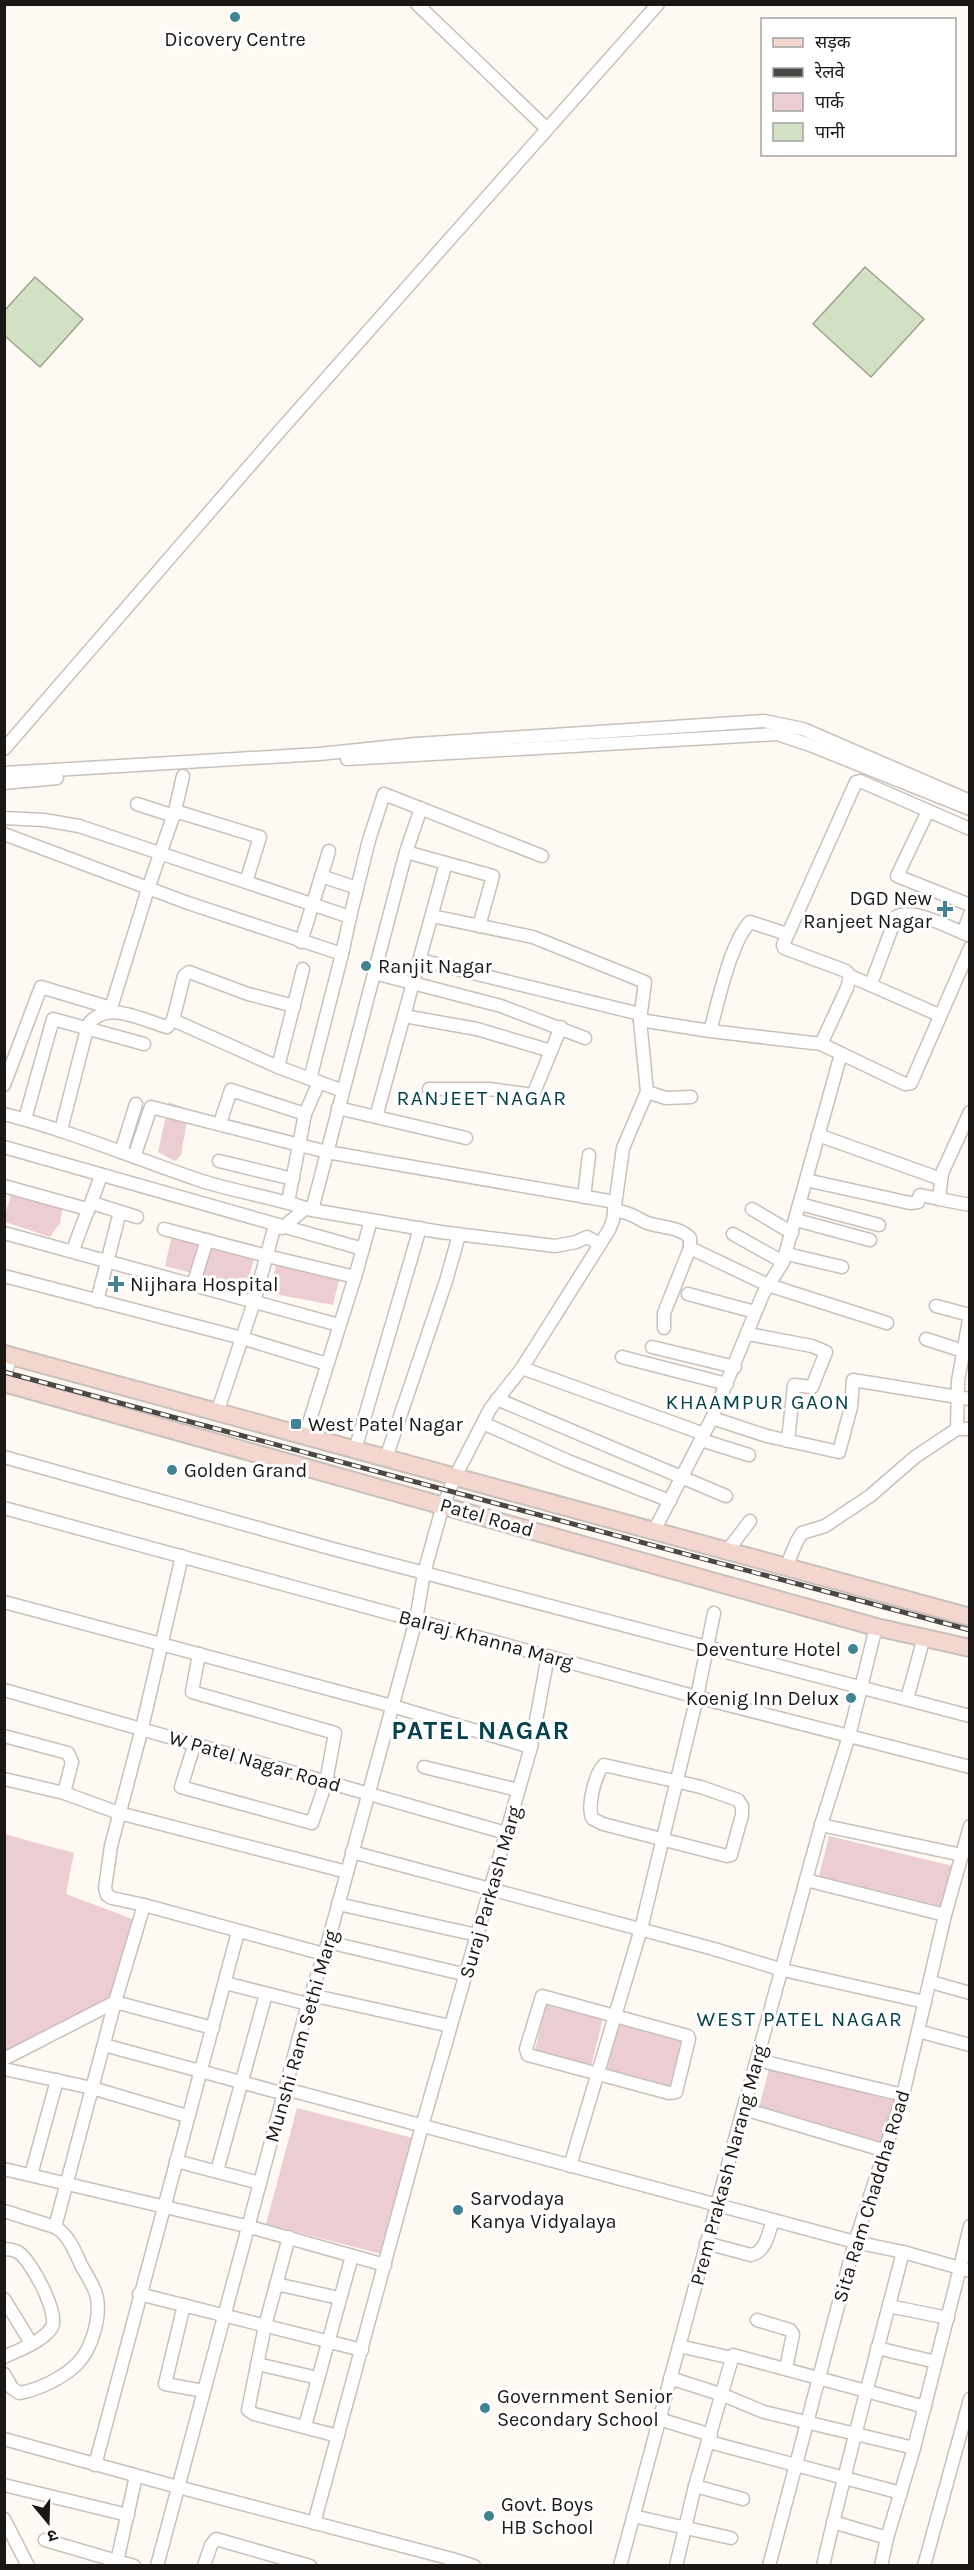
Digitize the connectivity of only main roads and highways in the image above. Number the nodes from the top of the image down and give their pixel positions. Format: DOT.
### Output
graph roads {
  1 [pos="8,1355"];
  2 [pos="4,1383"];
  3 [pos="969,1617"];
  4 [pos="969,1648"];
  1 -- 3 [label="main road, Patel Road"];
  2 -- 4 [label="main road, Patel Road"];
}
